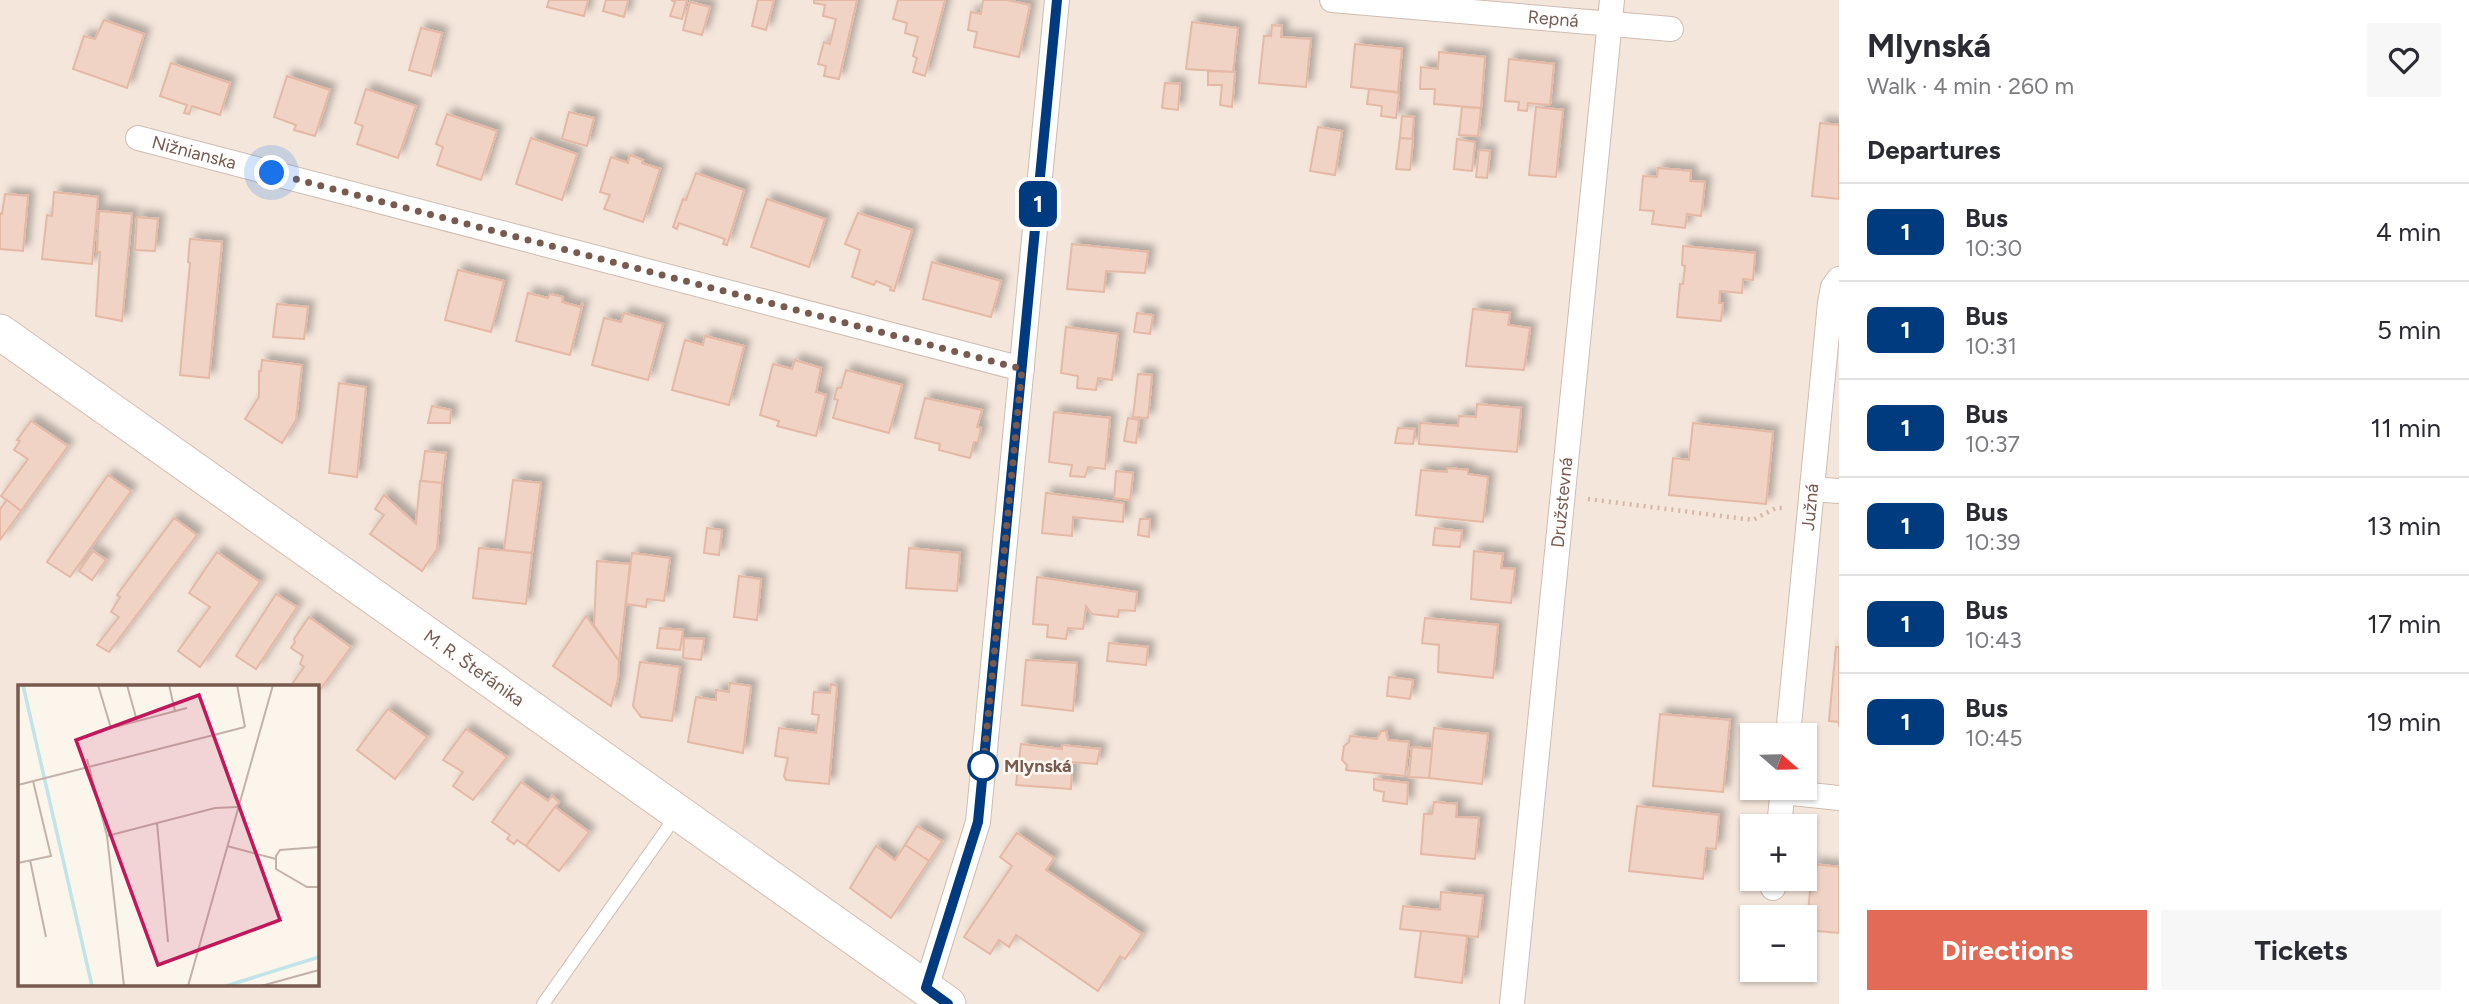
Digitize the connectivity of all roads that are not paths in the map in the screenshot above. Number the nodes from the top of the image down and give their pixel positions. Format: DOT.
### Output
graph roads {
  1 [pos="1057,0"];
  2 [pos="1332,0"];
  3 [pos="1612,0"];
  4 [pos="1609,25"];
  5 [pos="1671,30"];
  6 [pos="138,138"];
  7 [pos="1839,279"];
  8 [pos="0,332"];
  9 [pos="1022,369"];
  10 [pos="1839,491"];
  11 [pos="1811,499"];
  12 [pos="1789,723"];
  13 [pos="1817,795"];
  14 [pos="1839,798"];
  15 [pos="678,813"];
  16 [pos="937,996"];
  17 [pos="542,1004"];
  18 [pos="1512,1004"];
  1 -- 9 [label="street"];
  2 -- 4 [label="street, Repná"];
  3 -- 4 [label="street, Družstevná"];
  4 -- 5 [label="street, Repná"];
  4 -- 18 [label="street, Družstevná"];
  6 -- 9 [label="street, Nižnianska"];
  7 -- 11 [label="street, Južná"];
  8 -- 15 [label="street, M. R. Štefánika"];
  9 -- 16 [label="street"];
  10 -- 11 [label="street"];
  11 -- 12 [label="street, Južná"];
  13 -- 14 [label="street"];
  15 -- 16 [label="street, M. R. Štefánika"];
  15 -- 17 [label="lane"];
}
